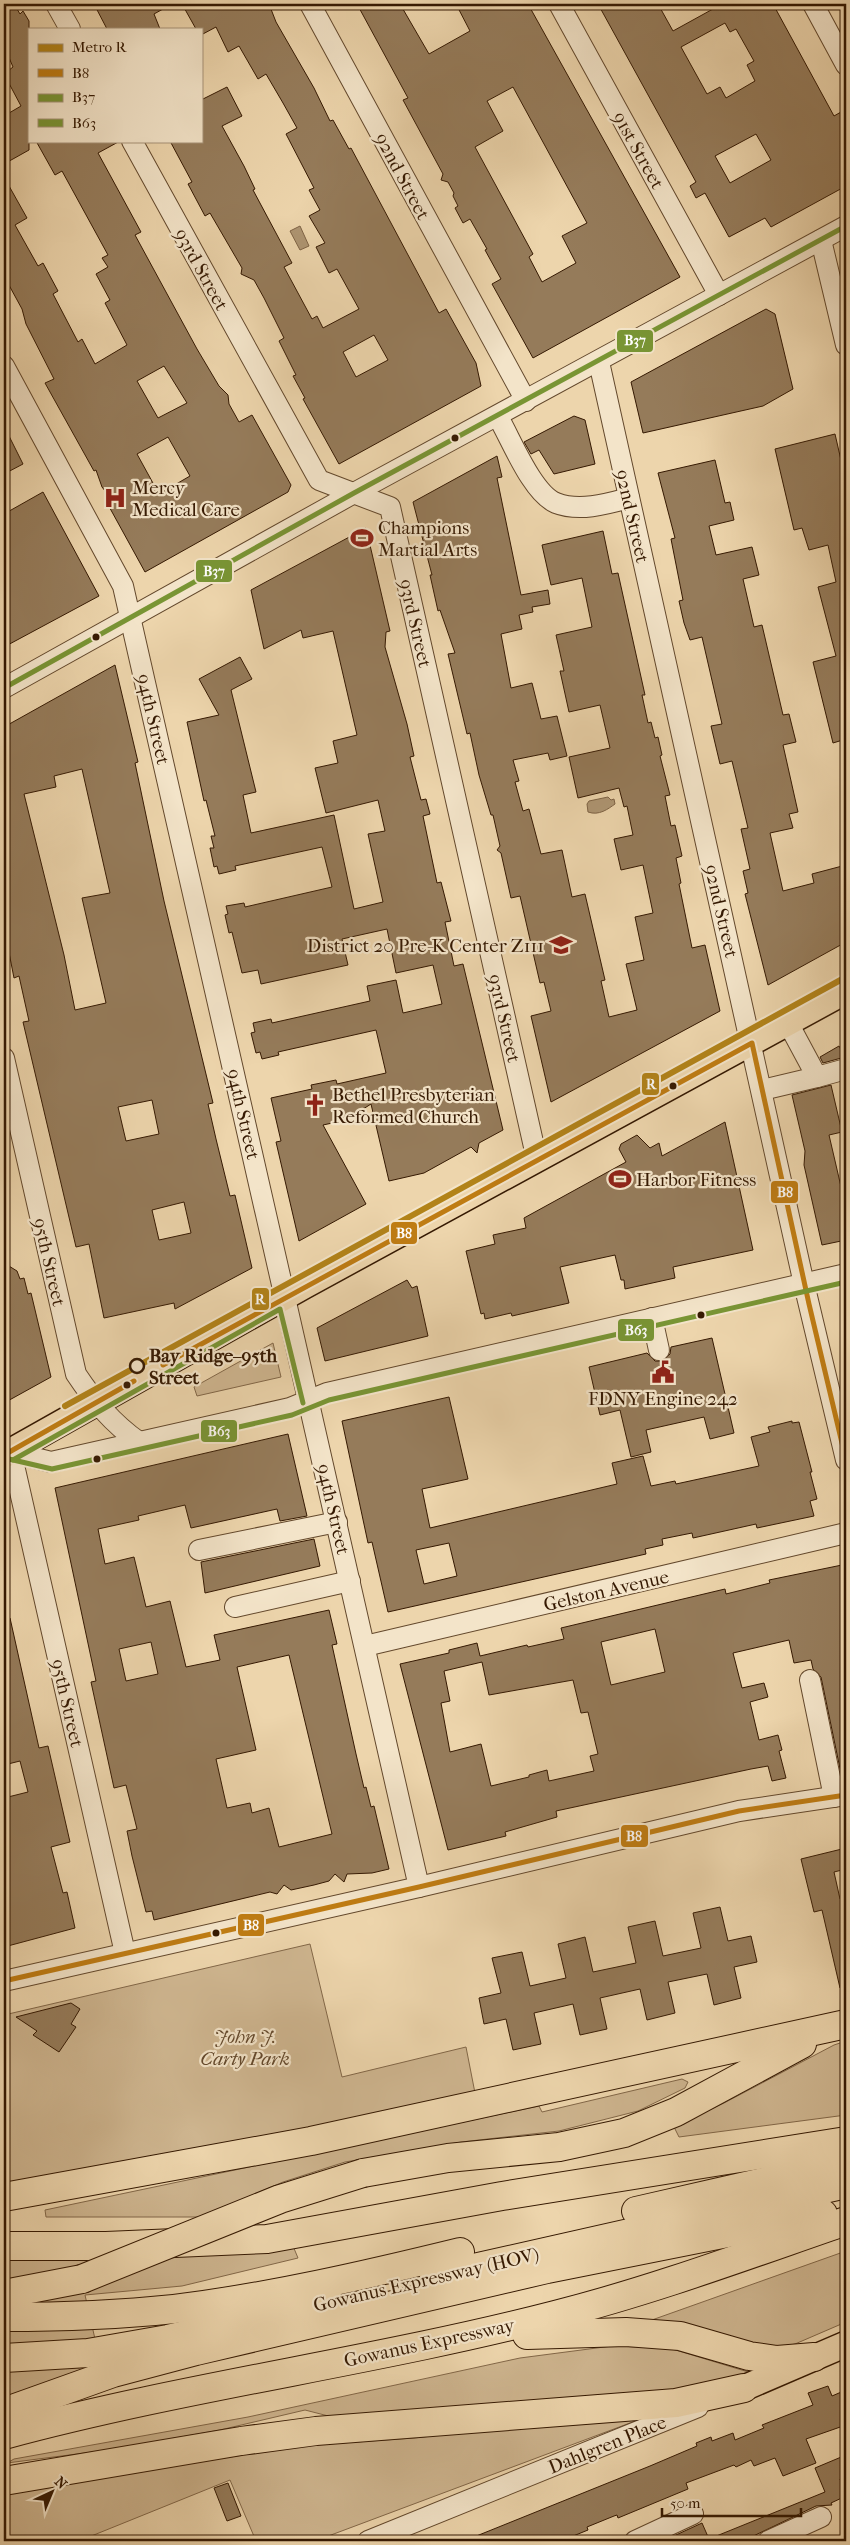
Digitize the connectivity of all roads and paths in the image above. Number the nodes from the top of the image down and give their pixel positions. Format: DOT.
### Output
graph roads {
  1 [pos="56,4"];
  2 [pos="310,4"];
  3 [pos="559,4"];
  4 [pos="813,4"];
  5 [pos="69,28"];
  6 [pos="846,65"];
  7 [pos="133,142"];
  8 [pos="846,226"];
  9 [pos="821,240"];
  10 [pos="719,296"];
  11 [pos="846,345"];
  12 [pos="599,362"];
  13 [pos="4,366"];
  14 [pos="526,402"];
  15 [pos="498,416"];
  16 [pos="354,493"];
  17 [pos="630,498"];
  18 [pos="131,617"];
  19 [pos="4,688"];
  20 [pos="846,991"];
  21 [pos="788,1023"];
  22 [pos="752,1043"];
  23 [pos="4,1058"];
  24 [pos="846,1069"];
  25 [pos="817,1077"];
  26 [pos="762,1090"];
  27 [pos="536,1160"];
  28 [pos="846,1274"];
  29 [pos="804,1284"];
  30 [pos="285,1298"];
  31 [pos="652,1318"];
  32 [pos="659,1350"];
  33 [pos="310,1400"];
  34 [pos="95,1403"];
  35 [pos="139,1442"];
  36 [pos="7,1454"];
  37 [pos="846,1460"];
  38 [pos="337,1522"];
  39 [pos="846,1533"];
  40 [pos="199,1550"];
  41 [pos="350,1581"];
  42 [pos="235,1607"];
  43 [pos="365,1646"];
  44 [pos="810,1680"];
  45 [pos="840,1796"];
  46 [pos="419,1887"];
  47 [pos="125,1953"];
  48 [pos="4,1981"];
  49 [pos="841,2026"];
  50 [pos="846,2141"];
  51 [pos="846,2163"];
  52 [pos="846,2184"];
  53 [pos="4,2197"];
  54 [pos="846,2209"];
  55 [pos="846,2221"];
  56 [pos="4,2246"];
  57 [pos="4,2294"];
  58 [pos="4,2317"];
  59 [pos="426,2344"];
  60 [pos="846,2344"];
  61 [pos="814,2357"];
  62 [pos="4,2358"];
  63 [pos="744,2388"];
  64 [pos="4,2412"];
  65 [pos="4,2435"];
  66 [pos="4,2481"];
  67 [pos="693,2514"];
  68 [pos="821,2517"];
  69 [pos="368,2541"];
  70 [pos="635,2541"];
  71 [pos="768,2541"];
  1 -- 5 [label="street"];
  2 -- 14 [label="street, 92nd Street"];
  3 -- 10 [label="street, 91st Street"];
  4 -- 6 [label="street"];
  7 -- 16 [label="street, 93rd Street"];
  8 -- 9 [label="street"];
  9 -- 10 [label="street"];
  9 -- 11 [label="street"];
  10 -- 12 [label="street"];
  12 -- 14 [label="street"];
  12 -- 17 [label="street, 92nd Street"];
  13 -- 18 [label="street, 94th Street"];
  14 -- 15 [label="street"];
  15 -- 16 [label="street"];
  15 -- 17 [label="street"];
  16 -- 18 [label="street"];
  16 -- 27 [label="street, 93rd Street"];
  17 -- 22 [label="street, 92nd Street"];
  18 -- 19 [label="street"];
  18 -- 30 [label="street, 94th Street"];
  20 -- 21 [label="main road"];
  21 -- 22 [label="main road"];
  21 -- 25 [label="street"];
  22 -- 26 [label="street, 92nd Street"];
  22 -- 27 [label="main road"];
  23 -- 34 [label="street, 95th Street"];
  24 -- 25 [label="street"];
  25 -- 26 [label="street"];
  26 -- 29 [label="street, 92nd Street"];
  27 -- 30 [label="main road"];
  28 -- 29 [label="street"];
  29 -- 31 [label="street"];
  29 -- 37 [label="street, 92nd Street"];
  30 -- 33 [label="street, 94th Street"];
  30 -- 34 [label="main road"];
  31 -- 32 [label="street"];
  31 -- 33 [label="street"];
  33 -- 35 [label="street"];
  33 -- 38 [label="street, 94th Street"];
  34 -- 35 [label="street, 95th Street"];
  34 -- 36 [label="main road"];
  35 -- 36 [label="street"];
  36 -- 47 [label="street, 95th Street"];
  38 -- 40 [label="street"];
  38 -- 41 [label="street, 94th Street"];
  39 -- 43 [label="street, Gelston Avenue"];
  41 -- 42 [label="street"];
  41 -- 43 [label="street, 94th Street"];
  43 -- 46 [label="street, 94th Street"];
  44 -- 45 [label="street"];
  45 -- 46 [label="street"];
  46 -- 47 [label="street"];
  47 -- 48 [label="street"];
  49 -- 53 [label="highway"];
  49 -- 57 [label="highway, bridge"];
  50 -- 56 [label="highway"];
  51 -- 58 [label="highway"];
  52 -- 62 [label="highway, Gowanus Expressway (HOV)"];
  54 -- 64 [label="highway"];
  55 -- 59 [label="highway, Gowanus Expressway"];
  59 -- 61 [label="highway"];
  59 -- 65 [label="highway, Gowanus Expressway"];
  60 -- 61 [label="main road, Dahlgren Place"];
  61 -- 63 [label="main road, Dahlgren Place"];
  63 -- 66 [label="highway"];
  63 -- 69 [label="street, Dahlgren Place"];
  67 -- 70 [label="street"];
  68 -- 71 [label="street"];
}
